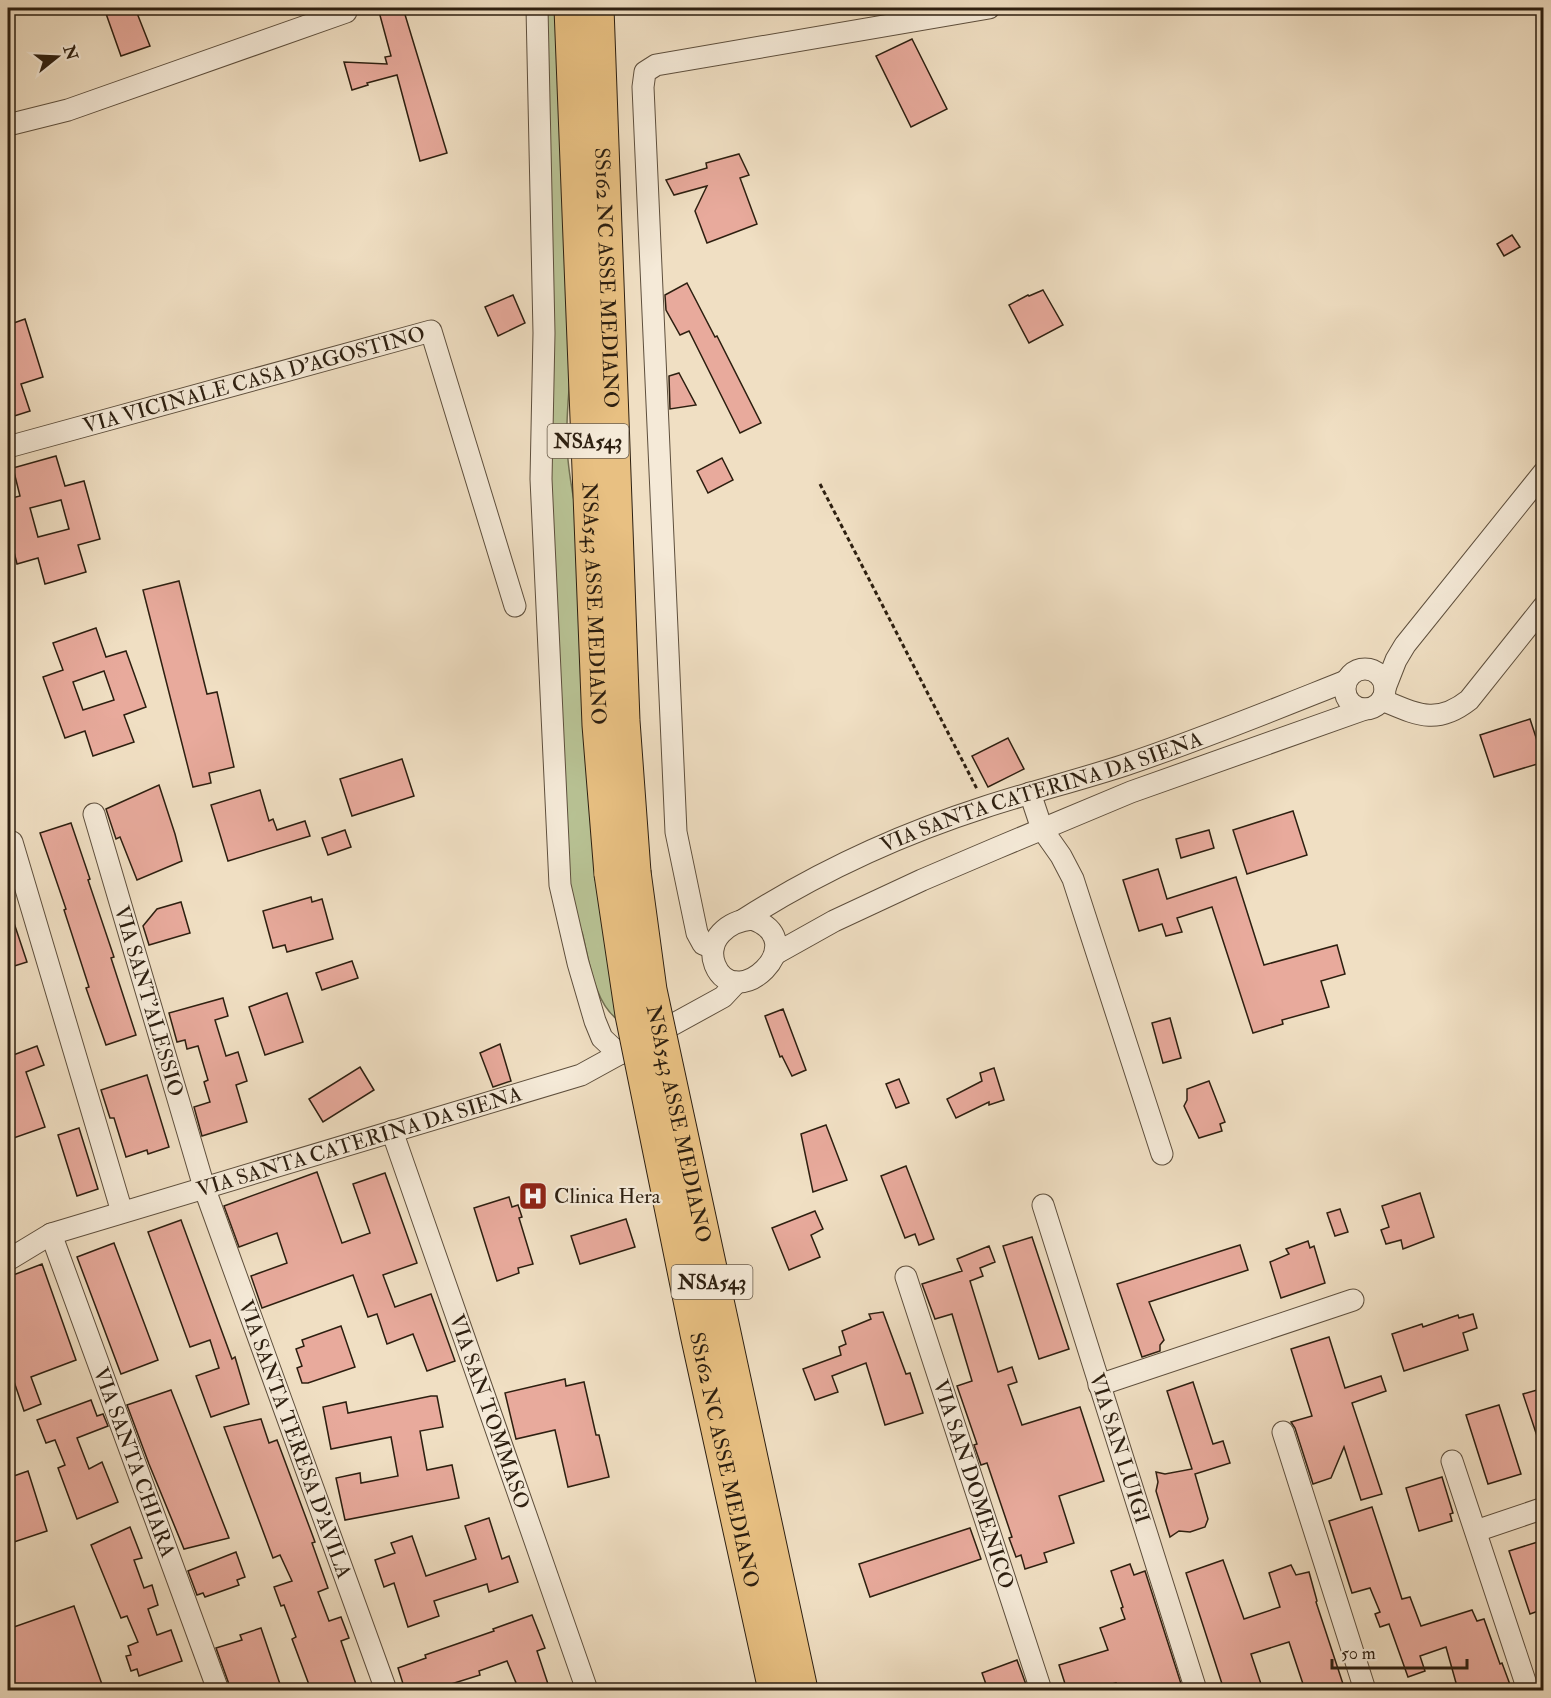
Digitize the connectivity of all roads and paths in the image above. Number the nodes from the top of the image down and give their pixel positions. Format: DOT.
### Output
graph roads {
  1 [pos="537,8"];
  2 [pos="571,8"];
  3 [pos="597,8"];
  4 [pos="989,8"];
  5 [pos="346,12"];
  6 [pos="8,125"];
  7 [pos="8,447"];
  8 [pos="1544,472"];
  9 [pos="820,484"];
  10 [pos="515,606"];
  11 [pos="1544,606"];
  12 [pos="1405,645"];
  13 [pos="1368,669"];
  14 [pos="1346,681"];
  15 [pos="1378,699"];
  16 [pos="1273,709"];
  17 [pos="1285,738"];
  18 [pos="1030,793"];
  19 [pos="986,806"];
  20 [pos="94,814"];
  21 [pos="1042,829"];
  22 [pos="12,842"];
  23 [pos="623,873"];
  24 [pos="743,920"];
  25 [pos="713,948"];
  26 [pos="775,954"];
  27 [pos="717,971"];
  28 [pos="737,982"];
  29 [pos="704,1007"];
  30 [pos="620,1054"];
  31 [pos="392,1131"];
  32 [pos="1162,1154"];
  33 [pos="204,1187"];
  34 [pos="1043,1205"];
  35 [pos="122,1212"];
  36 [pos="51,1234"];
  37 [pos="8,1260"];
  38 [pos="906,1277"];
  39 [pos="1353,1300"];
  40 [pos="1099,1385"];
  41 [pos="1283,1431"];
  42 [pos="1452,1461"];
  43 [pos="1544,1508"];
  44 [pos="1476,1531"];
  45 [pos="218,1690"];
  46 [pos="386,1690"];
  47 [pos="587,1690"];
  48 [pos="775,1690"];
  49 [pos="801,1690"];
  50 [pos="1041,1690"];
  51 [pos="1196,1690"];
  52 [pos="1365,1690"];
  53 [pos="1528,1690"];
  1 -- 30 [label="street"];
  2 -- 23 [label="highway, NSA543 ASSE MEDIANO / NSA543"];
  3 -- 23 [label="highway, SS162 NC ASSE MEDIANO"];
  4 -- 25 [label="street"];
  5 -- 6 [label="street"];
  7 -- 10 [label="street, VIA VICINALE CASA D'AGOSTINO"];
  8 -- 12 [label="street"];
  9 -- 19 [label="path"];
  11 -- 15 [label="street"];
  12 -- 13 [label="street"];
  12 -- 15 [label="street"];
  13 -- 14 [label="street"];
  13 -- 15 [label="street"];
  14 -- 15 [label="street"];
  14 -- 16 [label="street, VIA SANTA CATERINA DA SIENA"];
  15 -- 17 [label="street, VIA SANTA CATERINA DA SIENA"];
  16 -- 17 [label="street"];
  16 -- 18 [label="street, VIA SANTA CATERINA DA SIENA"];
  17 -- 21 [label="street, VIA SANTA CATERINA DA SIENA"];
  18 -- 19 [label="street, VIA SANTA CATERINA DA SIENA"];
  18 -- 21 [label="street"];
  19 -- 24 [label="street, VIA SANTA CATERINA DA SIENA"];
  20 -- 33 [label="street, VIA SANT'ALESSIO"];
  21 -- 26 [label="street, VIA SANTA CATERINA DA SIENA"];
  21 -- 32 [label="street"];
  22 -- 35 [label="street"];
  23 -- 48 [label="highway, SS162 NC ASSE MEDIANO, bridge"];
  23 -- 49 [label="highway, NSA543 ASSE MEDIANO / NSA543, bridge"];
  24 -- 25 [label="street"];
  24 -- 26 [label="street"];
  25 -- 27 [label="street"];
  26 -- 28 [label="street"];
  27 -- 28 [label="street"];
  27 -- 29 [label="street"];
  28 -- 29 [label="street, VIA SANTA CATERINA DA SIENA"];
  29 -- 30 [label="street, VIA SANTA CATERINA DA SIENA"];
  30 -- 31 [label="street, VIA SANTA CATERINA DA SIENA"];
  31 -- 33 [label="street, VIA SANTA CATERINA DA SIENA"];
  31 -- 47 [label="street, VIA SAN TOMMASO"];
  33 -- 35 [label="street, VIA SANTA CATERINA DA SIENA"];
  33 -- 46 [label="street, VIA SANTA TERESA D'AVILA"];
  34 -- 40 [label="street, VIA SAN LUIGI"];
  35 -- 36 [label="street, VIA SANTA CATERINA DA SIENA"];
  36 -- 37 [label="street, VIA SANTA CATERINA DA SIENA"];
  36 -- 45 [label="street, VIA SANTA CHIARA"];
  38 -- 50 [label="street, VIA SAN DOMENICO"];
  39 -- 40 [label="street"];
  40 -- 51 [label="street, VIA SAN LUIGI"];
  41 -- 52 [label="street"];
  42 -- 44 [label="street"];
  43 -- 44 [label="street"];
  44 -- 53 [label="street"];
}
